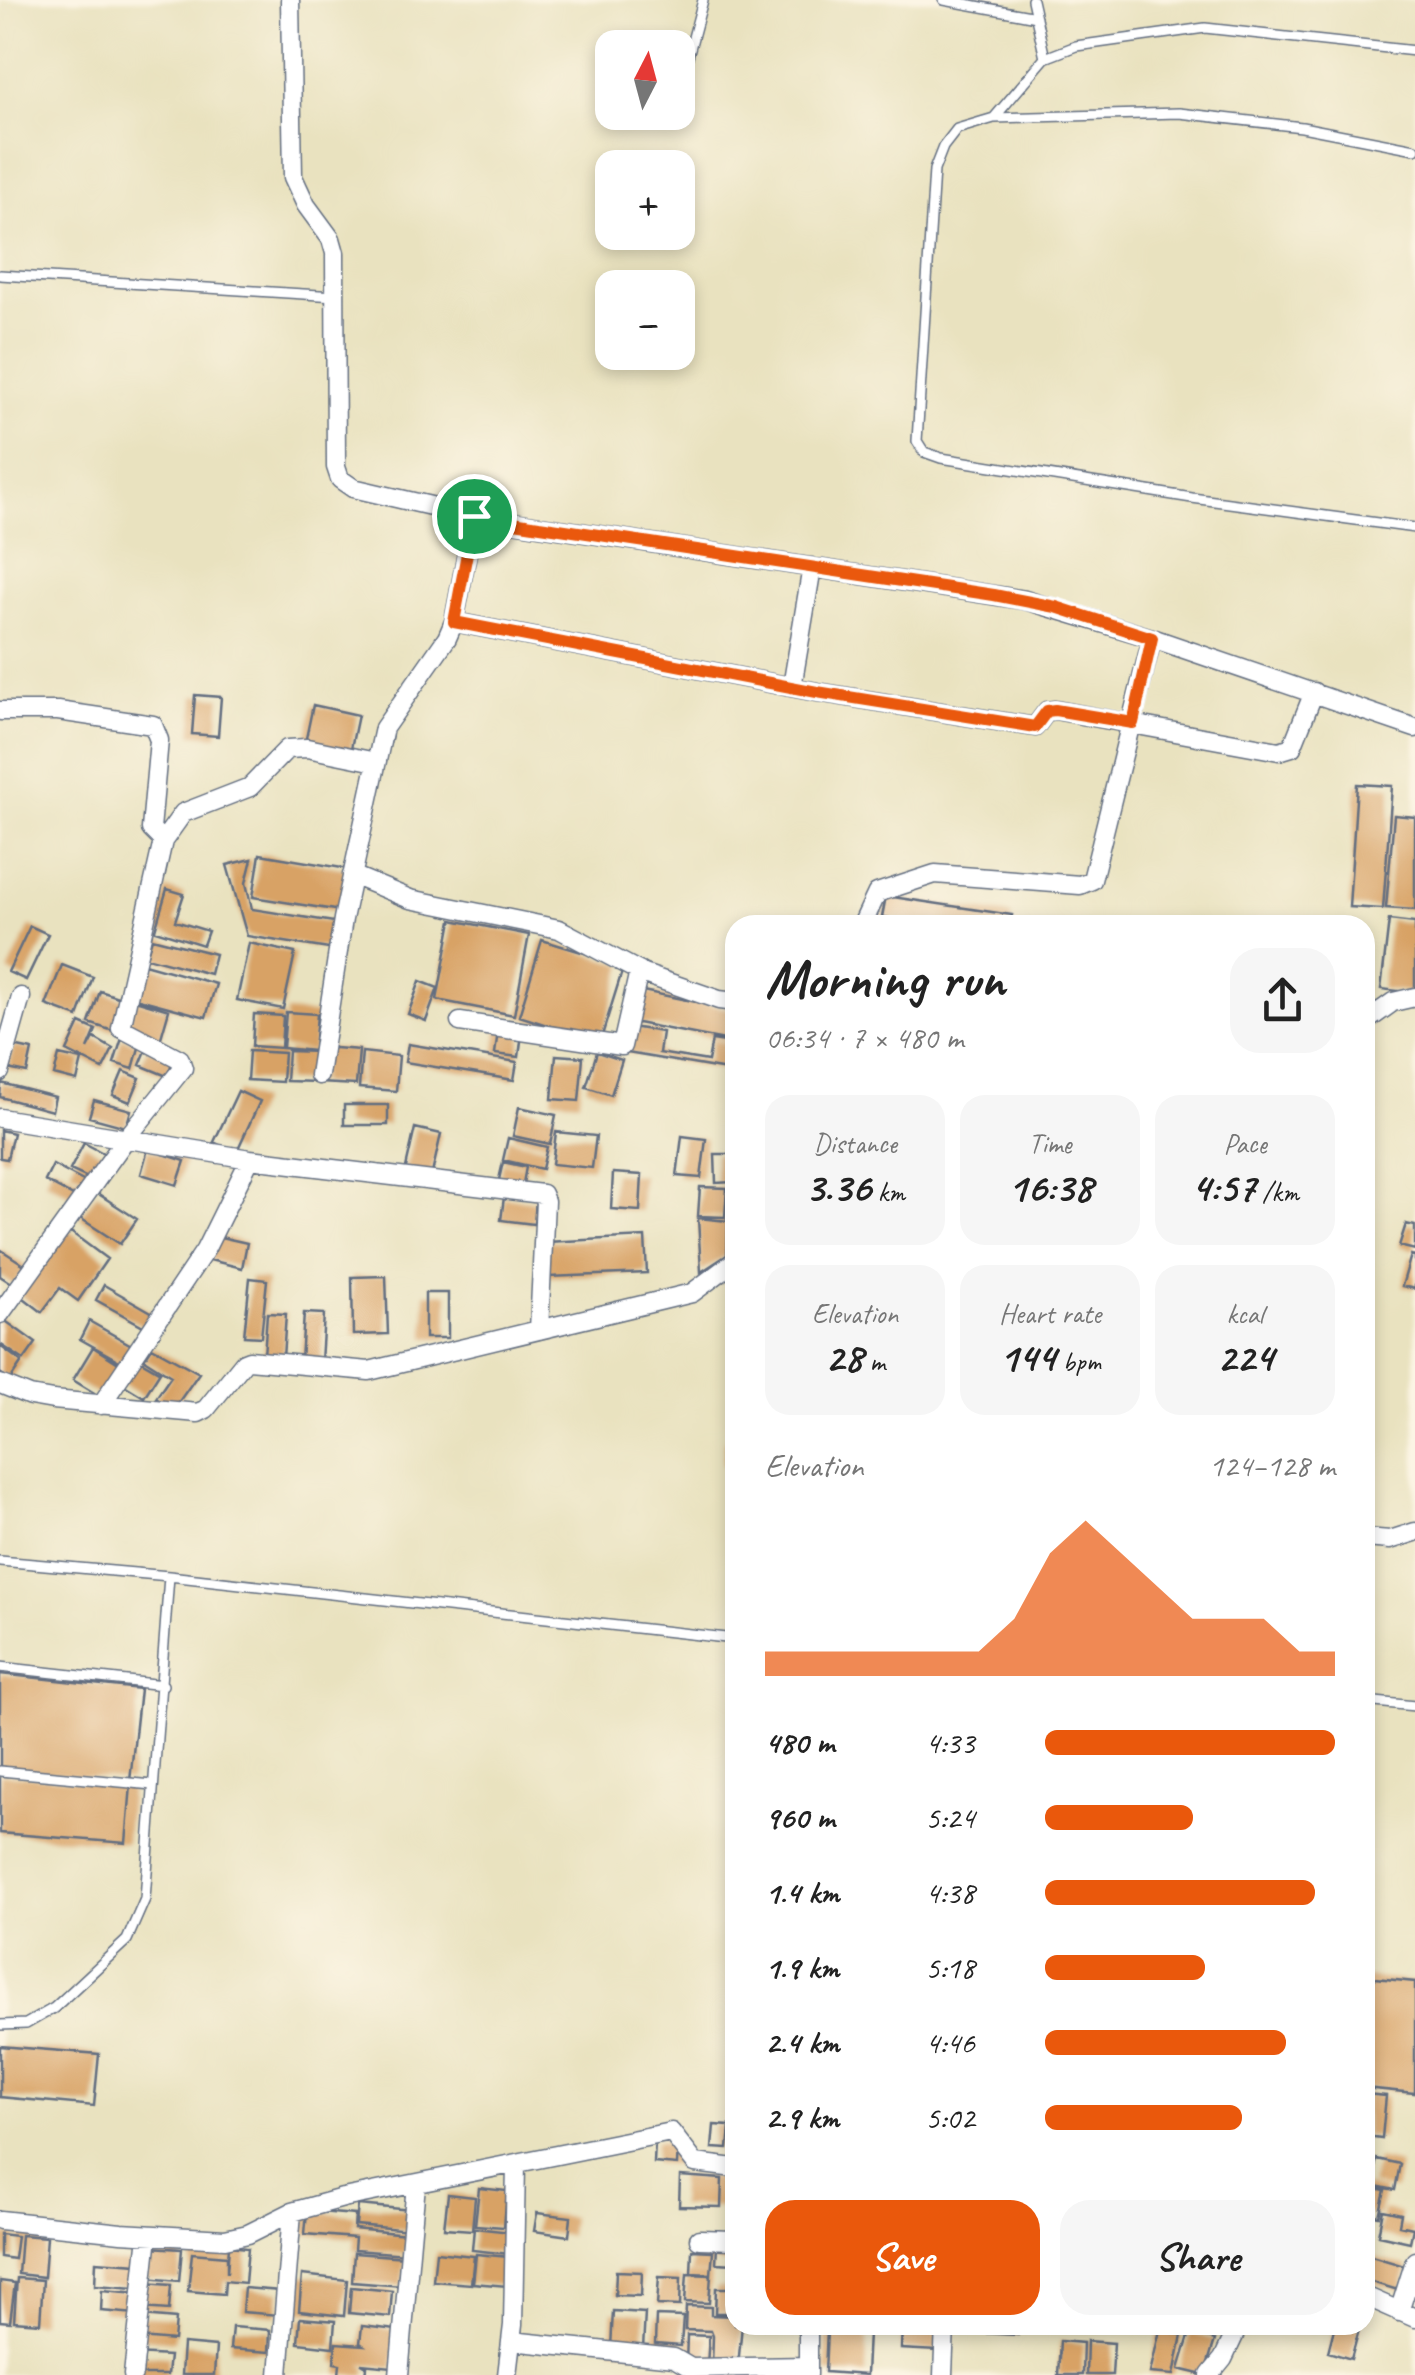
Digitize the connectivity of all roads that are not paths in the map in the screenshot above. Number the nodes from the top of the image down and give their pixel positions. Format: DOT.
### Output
graph roads {
  1 [pos="290,0"];
  2 [pos="703,0"];
  3 [pos="944,0"];
  4 [pos="1032,0"];
  5 [pos="1036,17"];
  6 [pos="695,30"];
  7 [pos="1415,51"];
  8 [pos="1044,58"];
  9 [pos="994,118"];
  10 [pos="1415,149"];
  11 [pos="0,275"];
  12 [pos="336,296"];
  13 [pos="474,516"];
  14 [pos="1415,528"];
  15 [pos="812,567"];
  16 [pos="454,622"];
  17 [pos="1152,638"];
  18 [pos="792,687"];
  19 [pos="1314,692"];
  20 [pos="0,711"];
  21 [pos="1133,723"];
  22 [pos="1415,728"];
  23 [pos="376,762"];
  24 [pos="164,841"];
  25 [pos="352,875"];
  26 [pos="866,915"];
  27 [pos="639,971"];
  28 [pos="21,997"];
  29 [pos="1415,997"];
  30 [pos="725,1001"];
  31 [pos="1375,1015"];
  32 [pos="460,1022"];
  33 [pos="0,1072"];
  34 [pos="320,1075"];
  35 [pos="0,1118"];
  36 [pos="125,1140"];
  37 [pos="250,1159"];
  38 [pos="725,1269"];
  39 [pos="0,1314"];
  40 [pos="539,1330"];
  41 [pos="0,1384"];
  42 [pos="101,1405"];
  43 [pos="1415,1532"];
  44 [pos="1375,1539"];
  45 [pos="0,1561"];
  46 [pos="169,1576"];
  47 [pos="725,1638"];
  48 [pos="0,1668"];
  49 [pos="163,1685"];
  50 [pos="1375,1702"];
  51 [pos="1415,1706"];
  52 [pos="0,1771"];
  53 [pos="153,1785"];
  54 [pos="0,2025"];
  55 [pos="516,2165"];
  56 [pos="725,2167"];
  57 [pos="416,2184"];
  58 [pos="292,2212"];
  59 [pos="0,2220"];
  60 [pos="148,2235"];
  61 [pos="699,2239"];
  62 [pos="725,2240"];
  63 [pos="1415,2262"];
  64 [pos="1375,2301"];
  65 [pos="1407,2315"];
  66 [pos="808,2335"];
  67 [pos="945,2335"];
  68 [pos="1234,2335"];
  69 [pos="511,2341"];
  70 [pos="808,2370"];
  71 [pos="133,2375"];
  72 [pos="279,2375"];
  73 [pos="400,2375"];
  74 [pos="508,2375"];
  75 [pos="943,2375"];
  76 [pos="1210,2375"];
  1 -- 12 [label="street"];
  2 -- 6 [label="lane"];
  3 -- 5 [label="lane"];
  4 -- 5 [label="lane"];
  5 -- 8 [label="lane"];
  7 -- 8 [label="lane"];
  8 -- 9 [label="lane"];
  9 -- 10 [label="lane"];
  9 -- 14 [label="lane"];
  11 -- 12 [label="lane"];
  12 -- 13 [label="street"];
  13 -- 15 [label="street"];
  13 -- 16 [label="street"];
  15 -- 17 [label="street"];
  15 -- 18 [label="street"];
  16 -- 18 [label="street"];
  16 -- 23 [label="street"];
  17 -- 19 [label="street"];
  17 -- 21 [label="street"];
  18 -- 21 [label="street"];
  19 -- 21 [label="street"];
  19 -- 22 [label="street"];
  20 -- 24 [label="street"];
  21 -- 26 [label="street"];
  23 -- 24 [label="street"];
  23 -- 25 [label="street"];
  24 -- 36 [label="street"];
  25 -- 27 [label="street"];
  25 -- 34 [label="street"];
  27 -- 30 [label="street"];
  27 -- 32 [label="street"];
  28 -- 33 [label="street"];
  29 -- 31 [label="street"];
  35 -- 36 [label="street"];
  36 -- 37 [label="street"];
  36 -- 39 [label="street"];
  37 -- 40 [label="street"];
  37 -- 42 [label="street"];
  38 -- 40 [label="street"];
  40 -- 42 [label="street"];
  41 -- 42 [label="street"];
  43 -- 44 [label="street"];
  45 -- 46 [label="lane"];
  46 -- 47 [label="lane"];
  46 -- 49 [label="lane"];
  48 -- 49 [label="lane"];
  49 -- 53 [label="lane"];
  50 -- 51 [label="lane"];
  52 -- 53 [label="lane"];
  53 -- 54 [label="lane"];
  55 -- 56 [label="street"];
  55 -- 57 [label="street"];
  55 -- 69 [label="street"];
  57 -- 58 [label="street"];
  57 -- 73 [label="street"];
  58 -- 60 [label="street"];
  58 -- 72 [label="street"];
  59 -- 60 [label="street"];
  60 -- 71 [label="street"];
  61 -- 62 [label="street"];
  63 -- 65 [label="street"];
  64 -- 65 [label="street"];
  66 -- 70 [label="street"];
  67 -- 75 [label="street"];
  68 -- 76 [label="street"];
  69 -- 70 [label="street"];
  69 -- 74 [label="street"];
}
